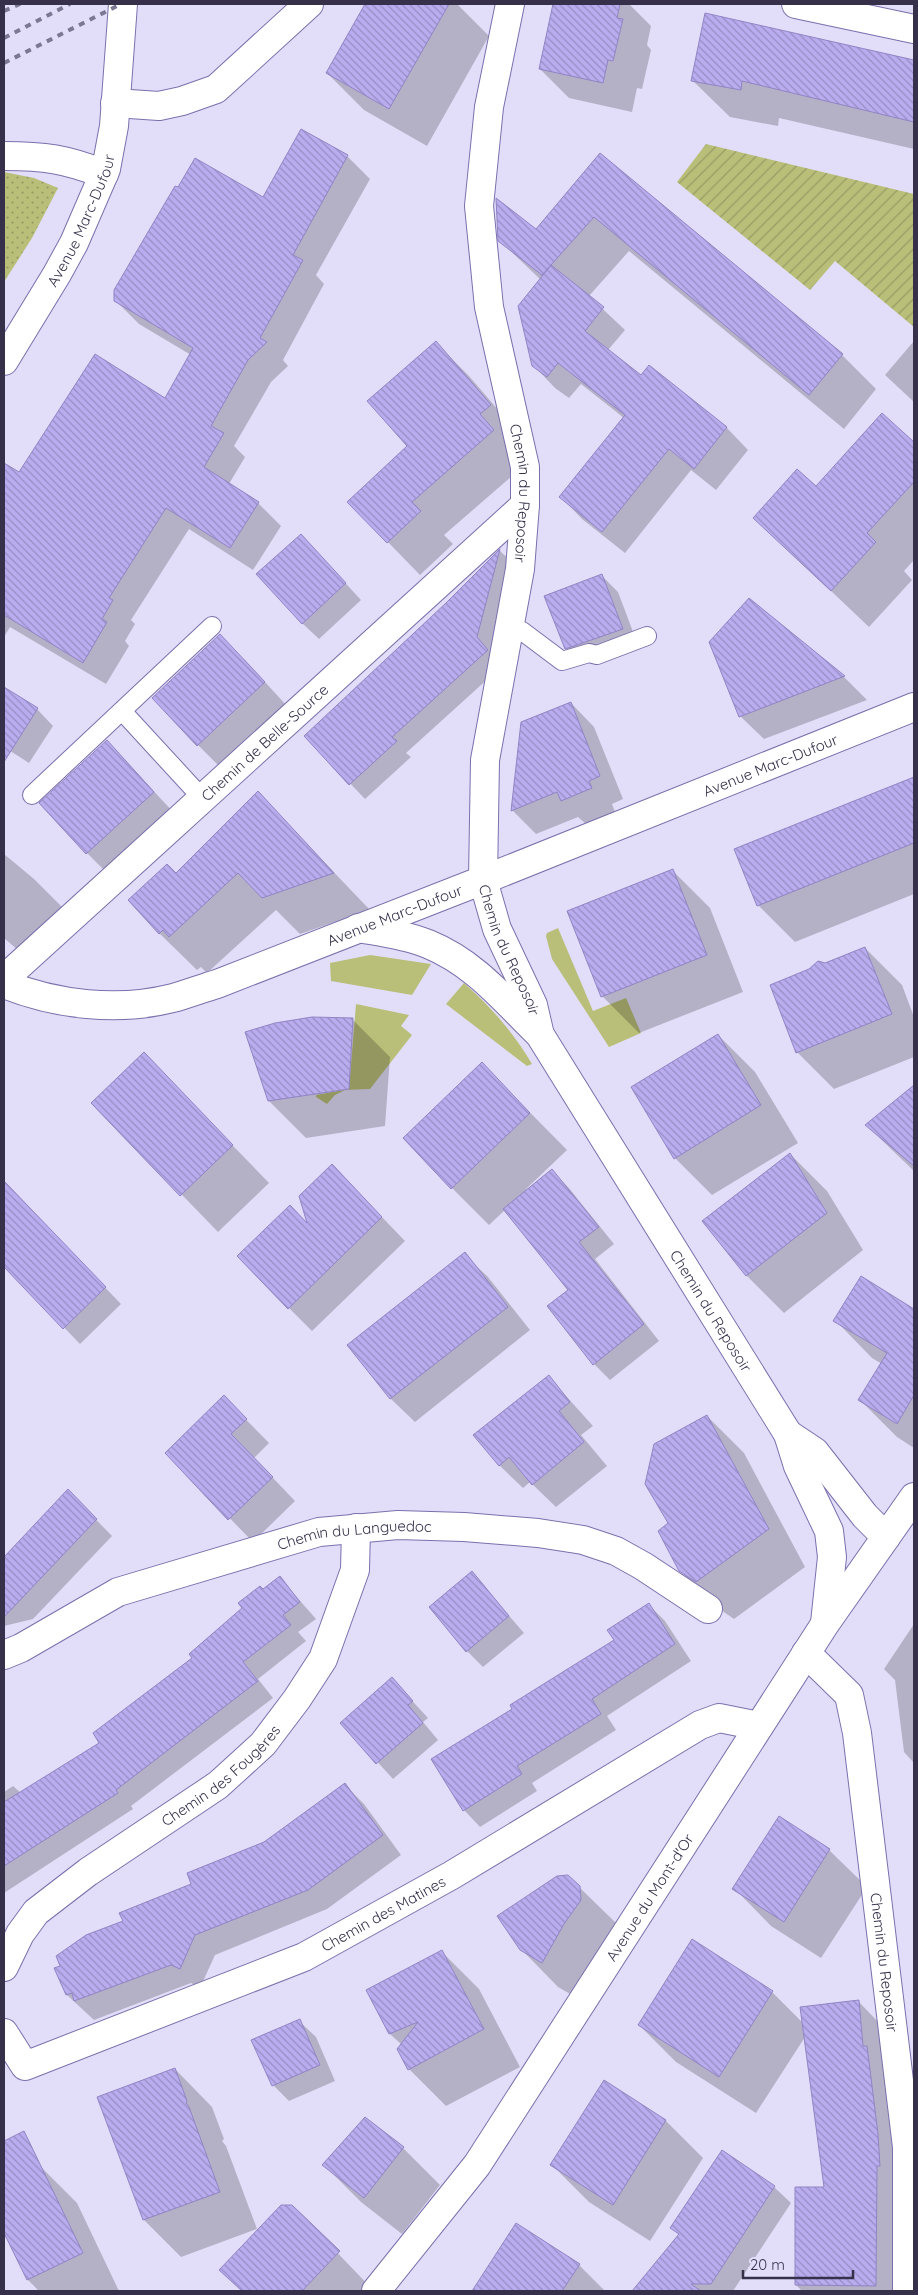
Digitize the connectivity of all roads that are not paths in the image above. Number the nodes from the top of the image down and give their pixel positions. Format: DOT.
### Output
graph roads {
  1 [pos="122,4"];
  2 [pos="309,4"];
  3 [pos="510,4"];
  4 [pos="796,4"];
  5 [pos="914,29"];
  6 [pos="115,103"];
  7 [pos="4,156"];
  8 [pos="104,174"];
  9 [pos="4,361"];
  10 [pos="525,505"];
  11 [pos="212,626"];
  12 [pos="509,628"];
  13 [pos="647,636"];
  14 [pos="914,707"];
  15 [pos="122,711"];
  16 [pos="32,795"];
  17 [pos="202,798"];
  18 [pos="483,880"];
  19 [pos="358,928"];
  20 [pos="4,979"];
  21 [pos="4,984"];
  22 [pos="540,1035"];
  23 [pos="788,1434"];
  24 [pos="914,1497"];
  25 [pos="356,1528"];
  26 [pos="886,1537"];
  27 [pos="708,1609"];
  28 [pos="825,1624"];
  29 [pos="806,1653"];
  30 [pos="4,1655"];
  31 [pos="759,1726"];
  32 [pos="4,1967"];
  33 [pos="4,2033"];
  34 [pos="376,2291"];
  35 [pos="907,2291"];
  1 -- 6 [label="street, Avenue Marc-Dufour"];
  2 -- 6 [label="street"];
  3 -- 10 [label="street, Chemin du Reposoir"];
  4 -- 5 [label="street"];
  6 -- 8 [label="street, Avenue Marc-Dufour"];
  7 -- 8 [label="street"];
  8 -- 9 [label="street, Avenue Marc-Dufour"];
  10 -- 12 [label="street, Chemin du Reposoir"];
  10 -- 17 [label="street, Chemin de Belle-Source"];
  11 -- 15 [label="lane"];
  12 -- 13 [label="lane"];
  12 -- 18 [label="street, Chemin du Reposoir"];
  14 -- 18 [label="street, Avenue Marc-Dufour"];
  15 -- 16 [label="lane"];
  15 -- 17 [label="lane"];
  17 -- 20 [label="street, Chemin de Belle-Source"];
  18 -- 19 [label="street, Avenue Marc-Dufour"];
  18 -- 22 [label="street, Chemin du Reposoir"];
  19 -- 21 [label="street, Avenue Marc-Dufour"];
  19 -- 22 [label="street, Chemin du Reposoir"];
  22 -- 23 [label="street, Chemin du Reposoir"];
  23 -- 26 [label="street, Chemin du Reposoir"];
  23 -- 28 [label="street, Chemin du Reposoir"];
  24 -- 26 [label="street, Avenue du Mont-d'Or"];
  25 -- 27 [label="street, Chemin du Languedoc"];
  25 -- 30 [label="street, Chemin du Languedoc"];
  25 -- 32 [label="street, Chemin des Fougères"];
  26 -- 28 [label="street, Avenue du Mont-d'Or"];
  28 -- 29 [label="street, Avenue du Mont-d'Or"];
  29 -- 31 [label="street, Avenue du Mont-d'Or"];
  29 -- 35 [label="street, Chemin du Reposoir"];
  31 -- 33 [label="street, Chemin des Matines"];
  31 -- 34 [label="street, Avenue du Mont-d'Or"];
}
